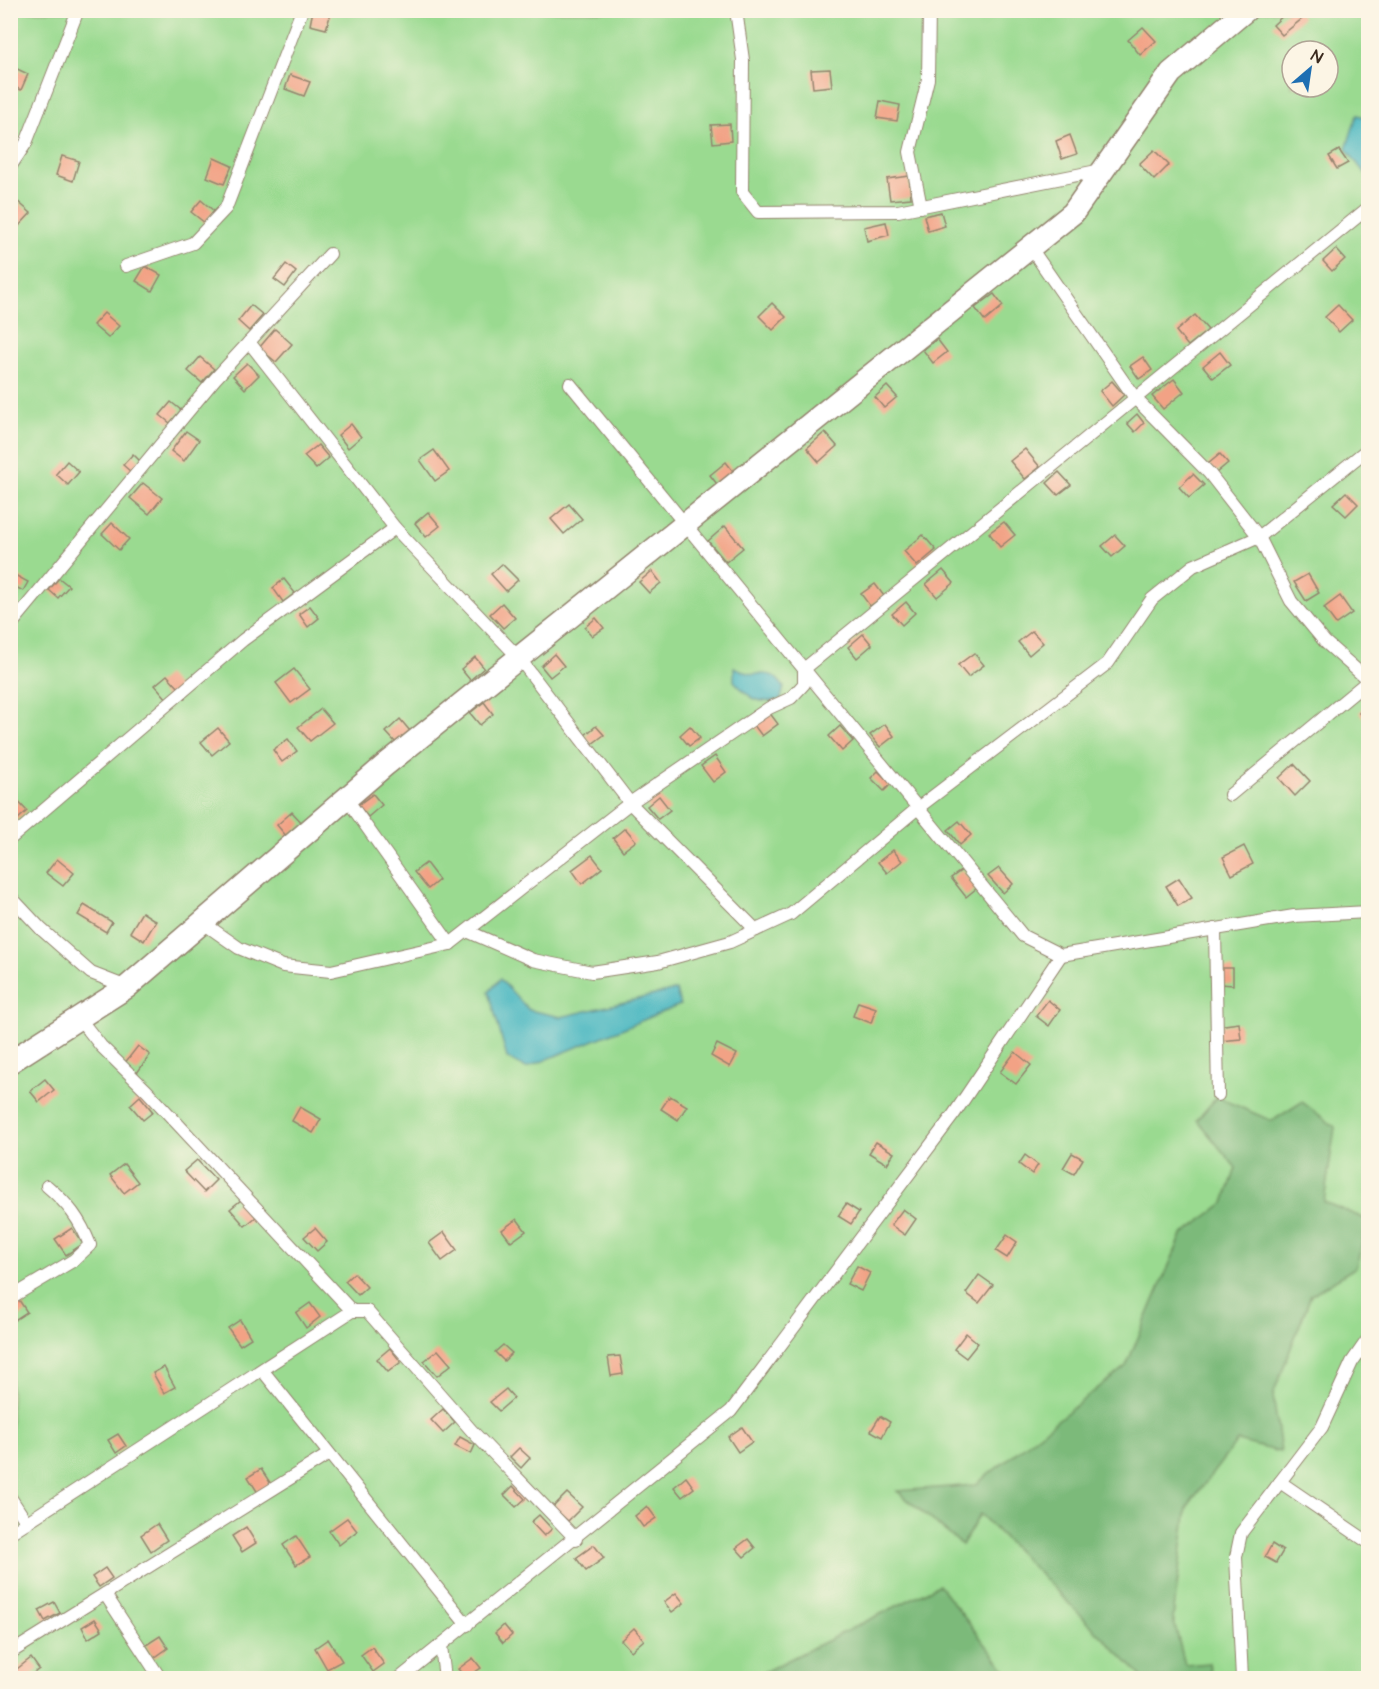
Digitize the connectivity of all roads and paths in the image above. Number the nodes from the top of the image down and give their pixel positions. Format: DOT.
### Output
graph roads {
  1 [pos="78,10"];
  2 [pos="302,10"];
  3 [pos="736,10"];
  4 [pos="929,10"];
  5 [pos="1246,10"];
  6 [pos="10,167"];
  7 [pos="1103,170"];
  8 [pos="921,207"];
  9 [pos="1368,208"];
  10 [pos="1030,247"];
  11 [pos="330,254"];
  12 [pos="126,266"];
  13 [pos="249,342"];
  14 [pos="570,384"];
  15 [pos="1135,398"];
  16 [pos="1368,449"];
  17 [pos="685,525"];
  18 [pos="394,528"];
  19 [pos="1259,537"];
  20 [pos="10,626"];
  21 [pos="519,658"];
  22 [pos="804,669"];
  23 [pos="1368,681"];
  24 [pos="1230,795"];
  25 [pos="346,798"];
  26 [pos="630,803"];
  27 [pos="919,807"];
  28 [pos="10,839"];
  29 [pos="10,896"];
  30 [pos="1368,912"];
  31 [pos="202,922"];
  32 [pos="1215,929"];
  33 [pos="756,930"];
  34 [pos="467,931"];
  35 [pos="450,944"];
  36 [pos="1061,955"];
  37 [pos="127,987"];
  38 [pos="79,1017"];
  39 [pos="10,1062"];
  40 [pos="1218,1095"];
  41 [pos="47,1186"];
  42 [pos="10,1298"];
  43 [pos="352,1311"];
  44 [pos="1368,1339"];
  45 [pos="263,1371"];
  46 [pos="329,1454"];
  47 [pos="1280,1482"];
  48 [pos="10,1497"];
  49 [pos="27,1522"];
  50 [pos="10,1533"];
  51 [pos="576,1539"];
  52 [pos="1368,1542"];
  53 [pos="105,1594"];
  54 [pos="466,1625"];
  55 [pos="441,1646"];
  56 [pos="10,1653"];
  57 [pos="160,1678"];
  58 [pos="400,1678"];
  59 [pos="445,1678"];
  60 [pos="1242,1678"];
  1 -- 6 [label="lane"];
  2 -- 12 [label="lane"];
  3 -- 8 [label="lane"];
  4 -- 8 [label="lane"];
  5 -- 7 [label="street"];
  7 -- 8 [label="lane"];
  7 -- 10 [label="street"];
  9 -- 15 [label="lane"];
  10 -- 15 [label="lane"];
  10 -- 17 [label="street"];
  11 -- 13 [label="lane"];
  13 -- 18 [label="lane"];
  13 -- 20 [label="lane"];
  14 -- 17 [label="lane"];
  15 -- 19 [label="lane"];
  15 -- 22 [label="lane"];
  16 -- 19 [label="lane"];
  17 -- 21 [label="street"];
  17 -- 22 [label="lane"];
  18 -- 21 [label="lane"];
  18 -- 28 [label="lane"];
  19 -- 23 [label="lane"];
  19 -- 27 [label="lane"];
  21 -- 25 [label="street"];
  21 -- 26 [label="lane"];
  22 -- 26 [label="lane"];
  22 -- 27 [label="lane"];
  23 -- 24 [label="lane"];
  25 -- 31 [label="street"];
  25 -- 35 [label="lane"];
  26 -- 33 [label="lane"];
  26 -- 34 [label="lane"];
  27 -- 33 [label="lane"];
  27 -- 36 [label="lane"];
  29 -- 37 [label="lane"];
  30 -- 32 [label="lane"];
  31 -- 35 [label="lane"];
  31 -- 37 [label="street"];
  32 -- 36 [label="lane"];
  32 -- 40 [label="lane"];
  33 -- 34 [label="lane"];
  34 -- 35 [label="lane"];
  36 -- 51 [label="lane"];
  37 -- 38 [label="street"];
  38 -- 39 [label="street"];
  38 -- 43 [label="lane"];
  41 -- 42 [label="lane"];
  43 -- 45 [label="lane"];
  43 -- 51 [label="lane"];
  44 -- 47 [label="lane"];
  45 -- 46 [label="lane"];
  45 -- 49 [label="lane"];
  46 -- 53 [label="lane"];
  46 -- 54 [label="lane"];
  47 -- 52 [label="lane"];
  47 -- 60 [label="lane"];
  48 -- 49 [label="lane"];
  49 -- 50 [label="lane"];
  51 -- 54 [label="lane"];
  53 -- 56 [label="lane"];
  53 -- 57 [label="lane"];
  54 -- 55 [label="lane"];
  55 -- 58 [label="lane"];
  55 -- 59 [label="lane"];
}
